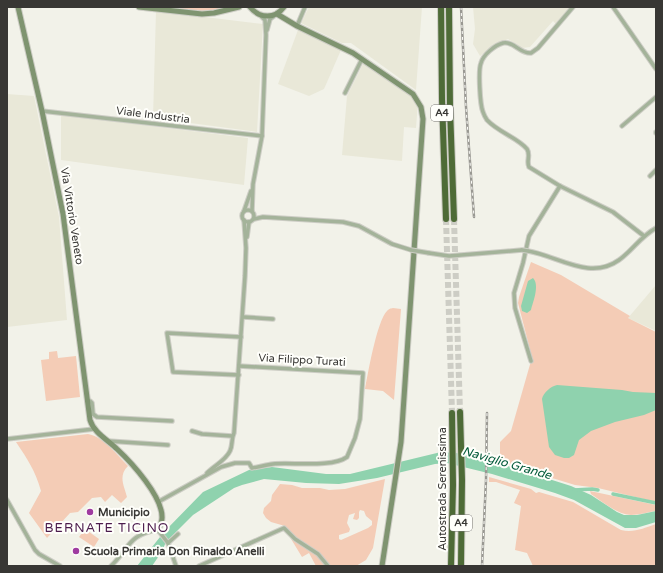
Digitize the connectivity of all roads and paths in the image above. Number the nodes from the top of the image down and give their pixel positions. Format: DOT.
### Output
graph roads {
  1 [pos="18,7"];
  2 [pos="139,7"];
  3 [pos="240,7"];
  4 [pos="250,7"];
  5 [pos="305,7"];
  6 [pos="441,7"];
  7 [pos="449,7"];
  8 [pos="573,7"];
  9 [pos="613,7"];
  10 [pos="284,8"];
  11 [pos="230,9"];
  12 [pos="275,15"];
  13 [pos="261,16"];
  14 [pos="290,21"];
  15 [pos="297,26"];
  16 [pos="266,35"];
  17 [pos="362,59"];
  18 [pos="656,69"];
  19 [pos="345,93"];
  20 [pos="656,97"];
  21 [pos="42,111"];
  22 [pos="622,126"];
  23 [pos="262,136"];
  24 [pos="656,170"];
  25 [pos="650,176"];
  26 [pos="253,184"];
  27 [pos="560,186"];
  28 [pos="244,211"];
  29 [pos="253,212"];
  30 [pos="263,217"];
  31 [pos="254,219"];
  32 [pos="446,219"];
  33 [pos="454,219"];
  34 [pos="244,220"];
  35 [pos="249,222"];
  36 [pos="656,228"];
  37 [pos="644,236"];
  38 [pos="246,248"];
  39 [pos="243,317"];
  40 [pos="273,319"];
  41 [pos="241,337"];
  42 [pos="531,361"];
  43 [pos="240,366"];
  44 [pos="239,375"];
  45 [pos="87,401"];
  46 [pos="460,412"];
  47 [pos="452,413"];
  48 [pos="172,421"];
  49 [pos="94,429"];
  50 [pos="192,431"];
  51 [pos="232,436"];
  52 [pos="7,439"];
  53 [pos="108,441"];
  54 [pos="168,445"];
  55 [pos="205,475"];
  56 [pos="7,500"];
  57 [pos="158,502"];
  58 [pos="158,530"];
  59 [pos="178,534"];
  60 [pos="168,542"];
  61 [pos="210,561"];
  62 [pos="60,566"];
  63 [pos="110,566"];
  64 [pos="176,566"];
  65 [pos="198,566"];
  66 [pos="211,566"];
  67 [pos="328,566"];
  68 [pos="382,566"];
  69 [pos="451,566"];
  70 [pos="461,566"];
  1 -- 21 [label="street, Via Vittorio Veneto"];
  2 -- 11 [label="street"];
  3 -- 11 [label="street"];
  4 -- 13 [label="street"];
  5 -- 15 [label="street"];
  6 -- 32 [label="highway, A4"];
  7 -- 33 [label="highway, A4"];
  8 -- 27 [label="street"];
  9 -- 18 [label="street"];
  10 -- 12 [label="street"];
  10 -- 14 [label="street"];
  12 -- 13 [label="street"];
  12 -- 14 [label="street"];
  12 -- 16 [label="street"];
  13 -- 16 [label="street"];
  14 -- 15 [label="street"];
  15 -- 17 [label="street"];
  16 -- 23 [label="street"];
  17 -- 19 [label="street"];
  17 -- 68 [label="street"];
  20 -- 22 [label="street"];
  21 -- 23 [label="street, Viale Industria"];
  21 -- 45 [label="street, Via Vittorio Veneto"];
  23 -- 26 [label="street"];
  24 -- 25 [label="street"];
  26 -- 28 [label="street"];
  26 -- 29 [label="street"];
  27 -- 37 [label="street"];
  27 -- 42 [label="street"];
  28 -- 29 [label="street"];
  28 -- 34 [label="street"];
  29 -- 30 [label="street"];
  29 -- 31 [label="street"];
  30 -- 31 [label="street"];
  30 -- 37 [label="street, bridge"];
  31 -- 35 [label="street"];
  34 -- 35 [label="street"];
  34 -- 38 [label="street"];
  35 -- 38 [label="street"];
  36 -- 37 [label="street"];
  38 -- 39 [label="street"];
  39 -- 40 [label="street"];
  39 -- 41 [label="street"];
  41 -- 43 [label="street"];
  41 -- 44 [label="street"];
  43 -- 44 [label="street"];
  43 -- 55 [label="street, Via Filippo Turati"];
  44 -- 51 [label="street"];
  45 -- 48 [label="street"];
  45 -- 49 [label="street, Via Vittorio Veneto"];
  46 -- 70 [label="highway, Autostrada Serenissima / A4"];
  47 -- 69 [label="highway, Autostrada Serenissima / A4"];
  49 -- 52 [label="street"];
  49 -- 53 [label="street"];
  50 -- 51 [label="street"];
  51 -- 55 [label="street"];
  53 -- 54 [label="street"];
  53 -- 57 [label="street"];
  55 -- 57 [label="street"];
  56 -- 62 [label="street"];
  57 -- 58 [label="street"];
  58 -- 60 [label="street"];
  58 -- 63 [label="street"];
  59 -- 60 [label="street"];
  60 -- 64 [label="street"];
  61 -- 65 [label="street"];
  61 -- 66 [label="street"];
  61 -- 67 [label="street"];
}
